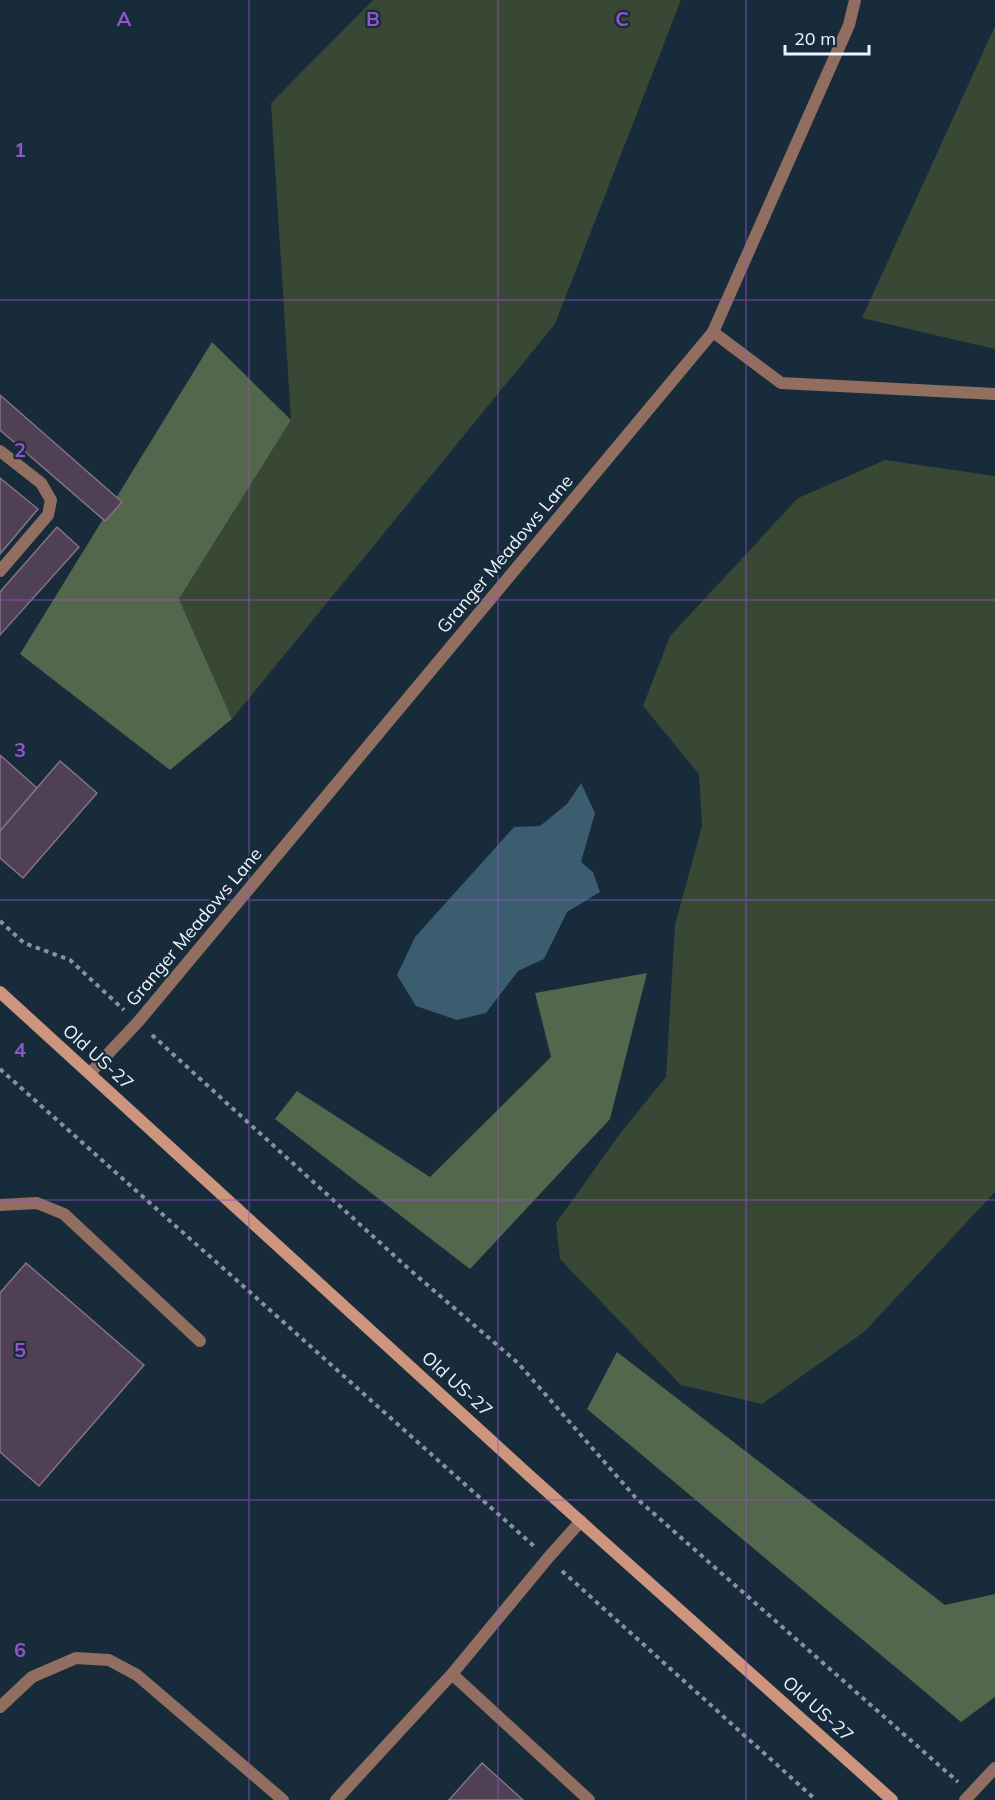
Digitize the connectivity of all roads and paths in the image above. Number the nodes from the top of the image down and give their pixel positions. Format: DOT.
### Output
graph roads {
  1 [pos="855,0"];
  2 [pos="713,332"];
  3 [pos="995,394"];
  4 [pos="0,451"];
  5 [pos="0,571"];
  6 [pos="0,921"];
  7 [pos="0,992"];
  8 [pos="138,1023"];
  9 [pos="0,1069"];
  10 [pos="90,1073"];
  11 [pos="0,1205"];
  12 [pos="200,1341"];
  13 [pos="581,1521"];
  14 [pos="548,1558"];
  15 [pos="452,1674"];
  16 [pos="0,1707"];
  17 [pos="995,1768"];
  18 [pos="968,1797"];
  19 [pos="281,1799"];
  20 [pos="336,1800"];
  21 [pos="589,1800"];
  22 [pos="816,1800"];
  23 [pos="892,1800"];
  1 -- 2 [label="street, Granger Meadows Lane"];
  2 -- 3 [label="street"];
  2 -- 8 [label="street, Granger Meadows Lane"];
  4 -- 5 [label="street"];
  6 -- 8 [label="path"];
  7 -- 10 [label="main road, Old US-27"];
  8 -- 10 [label="street, Granger Meadows Lane"];
  8 -- 18 [label="path"];
  9 -- 14 [label="path"];
  10 -- 13 [label="main road, Old US-27"];
  11 -- 12 [label="street"];
  13 -- 14 [label="street"];
  13 -- 23 [label="main road, Old US-27"];
  14 -- 15 [label="street"];
  14 -- 22 [label="path"];
  15 -- 20 [label="street"];
  15 -- 21 [label="street"];
  16 -- 19 [label="street"];
  17 -- 18 [label="street"];
}
